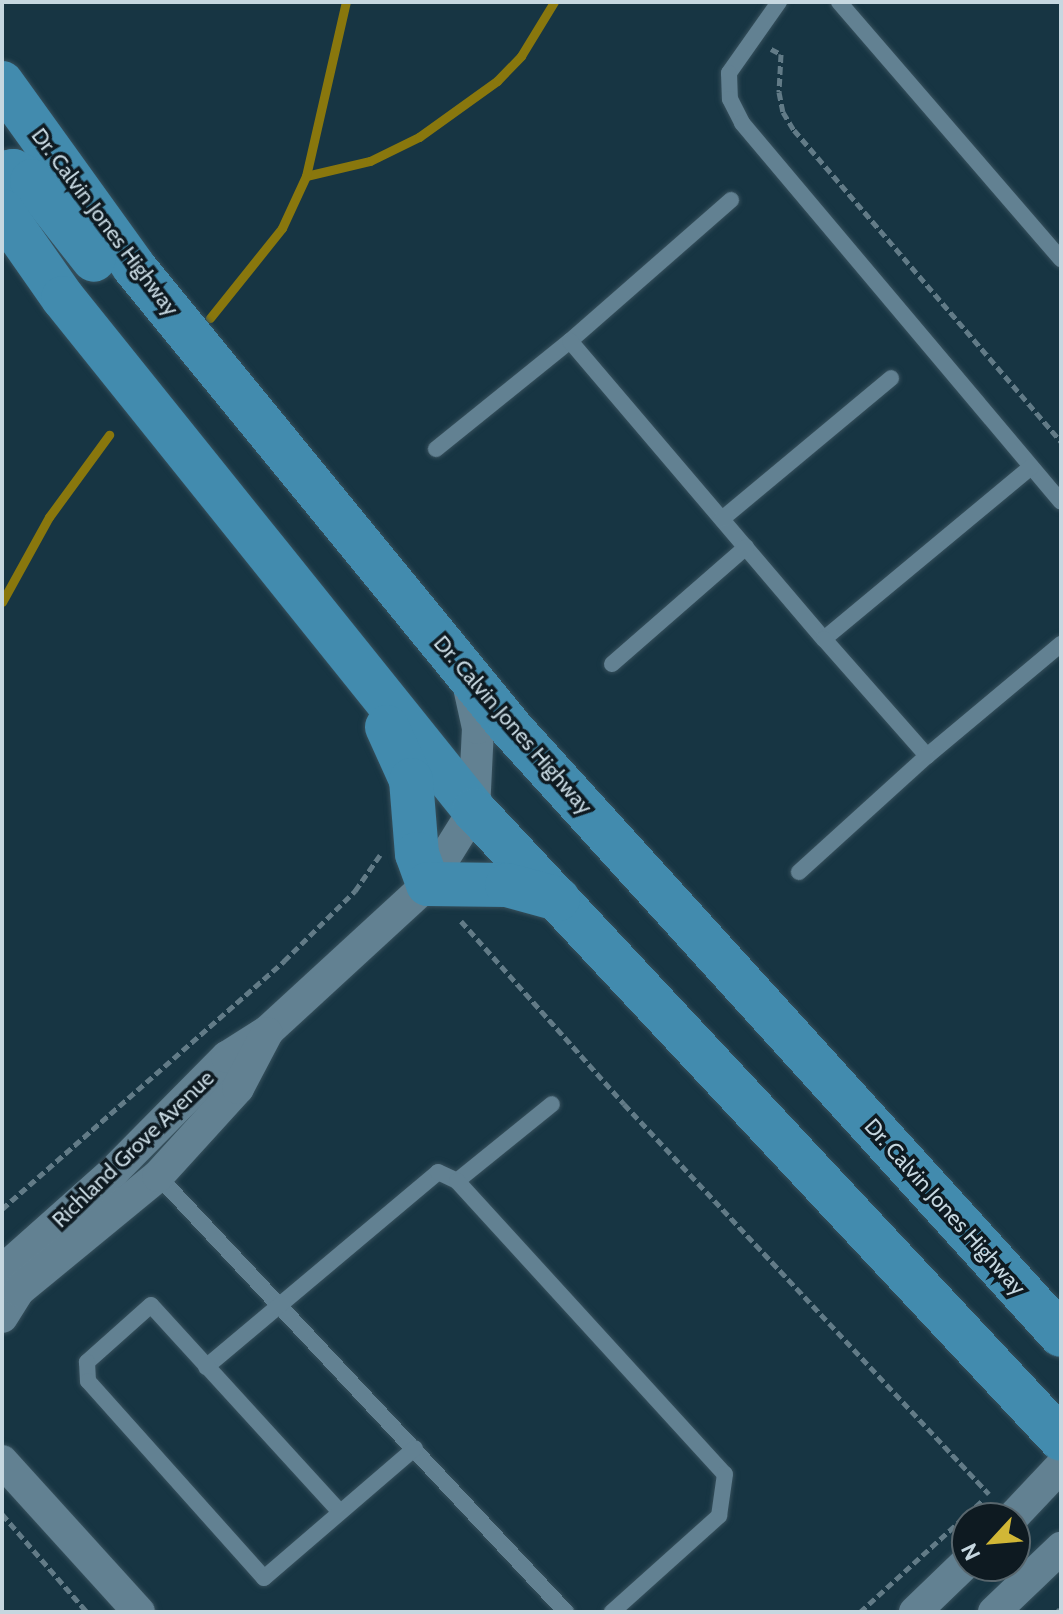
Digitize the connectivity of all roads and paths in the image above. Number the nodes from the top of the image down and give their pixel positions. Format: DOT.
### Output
graph roads {
  1 [pos="779,2"];
  2 [pos="839,2"];
  3 [pos="767,47"];
  4 [pos="2,83"];
  5 [pos="2,173"];
  6 [pos="731,200"];
  7 [pos="2,211"];
  8 [pos="1061,259"];
  9 [pos="570,341"];
  10 [pos="891,378"];
  11 [pos="1061,441"];
  12 [pos="436,449"];
  13 [pos="1031,467"];
  14 [pos="1061,502"];
  15 [pos="333,510"];
  16 [pos="722,519"];
  17 [pos="746,547"];
  18 [pos="824,639"];
  19 [pos="1061,644"];
  20 [pos="355,661"];
  21 [pos="612,664"];
  22 [pos="465,671"];
  23 [pos="927,756"];
  24 [pos="474,810"];
  25 [pos="385,846"];
  26 [pos="799,872"];
  27 [pos="439,896"];
  28 [pos="558,899"];
  29 [pos="268,1031"];
  30 [pos="552,1104"];
  31 [pos="158,1176"];
  32 [pos="457,1181"];
  33 [pos="2,1209"];
  34 [pos="2,1271"];
  35 [pos="280,1301"];
  36 [pos="2,1317"];
  37 [pos="1061,1335"];
  38 [pos="206,1367"];
  39 [pos="2,1435"];
  40 [pos="1061,1439"];
  41 [pos="415,1448"];
  42 [pos="1061,1466"];
  43 [pos="10,1468"];
  44 [pos="989,1494"];
  45 [pos="982,1501"];
  46 [pos="1027,1502"];
  47 [pos="340,1512"];
  48 [pos="2,1514"];
  49 [pos="1061,1548"];
  50 [pos="951,1577"];
  51 [pos="87,1612"];
  52 [pos="139,1612"];
  53 [pos="566,1612"];
  54 [pos="612,1612"];
  55 [pos="860,1612"];
  56 [pos="915,1612"];
  57 [pos="994,1612"];
  1 -- 13 [label="lane"];
  2 -- 8 [label="lane"];
  3 -- 11 [label="path"];
  4 -- 15 [label="highway, Dr. Calvin Jones Highway"];
  5 -- 15 [label="highway"];
  6 -- 9 [label="lane"];
  7 -- 20 [label="highway"];
  9 -- 12 [label="lane"];
  9 -- 16 [label="lane"];
  10 -- 16 [label="lane"];
  13 -- 14 [label="lane"];
  13 -- 18 [label="lane"];
  15 -- 22 [label="highway, Dr. Calvin Jones Highway"];
  16 -- 17 [label="lane"];
  17 -- 18 [label="lane"];
  17 -- 21 [label="lane"];
  18 -- 23 [label="lane"];
  19 -- 23 [label="lane"];
  20 -- 24 [label="highway"];
  20 -- 27 [label="highway"];
  22 -- 24 [label="street, Richland Grove Avenue"];
  22 -- 37 [label="highway, Dr. Calvin Jones Highway"];
  23 -- 26 [label="lane"];
  24 -- 27 [label="street, Richland Grove Avenue"];
  24 -- 28 [label="highway"];
  25 -- 33 [label="path"];
  27 -- 28 [label="highway"];
  27 -- 29 [label="street, Richland Grove Avenue"];
  27 -- 44 [label="path"];
  28 -- 40 [label="highway"];
  29 -- 31 [label="street, Richland Grove Avenue"];
  29 -- 34 [label="street, Richland Grove Avenue"];
  30 -- 32 [label="lane"];
  31 -- 35 [label="lane"];
  31 -- 36 [label="street, Richland Grove Avenue"];
  32 -- 35 [label="lane"];
  32 -- 54 [label="lane"];
  35 -- 38 [label="lane"];
  35 -- 41 [label="lane"];
  38 -- 47 [label="lane"];
  38 -- 47 [label="lane"];
  39 -- 43 [label="street"];
  41 -- 47 [label="lane"];
  41 -- 53 [label="lane"];
  42 -- 46 [label="street"];
  43 -- 52 [label="street"];
  45 -- 55 [label="path"];
  48 -- 51 [label="path"];
  49 -- 57 [label="street"];
  50 -- 56 [label="street"];
}
